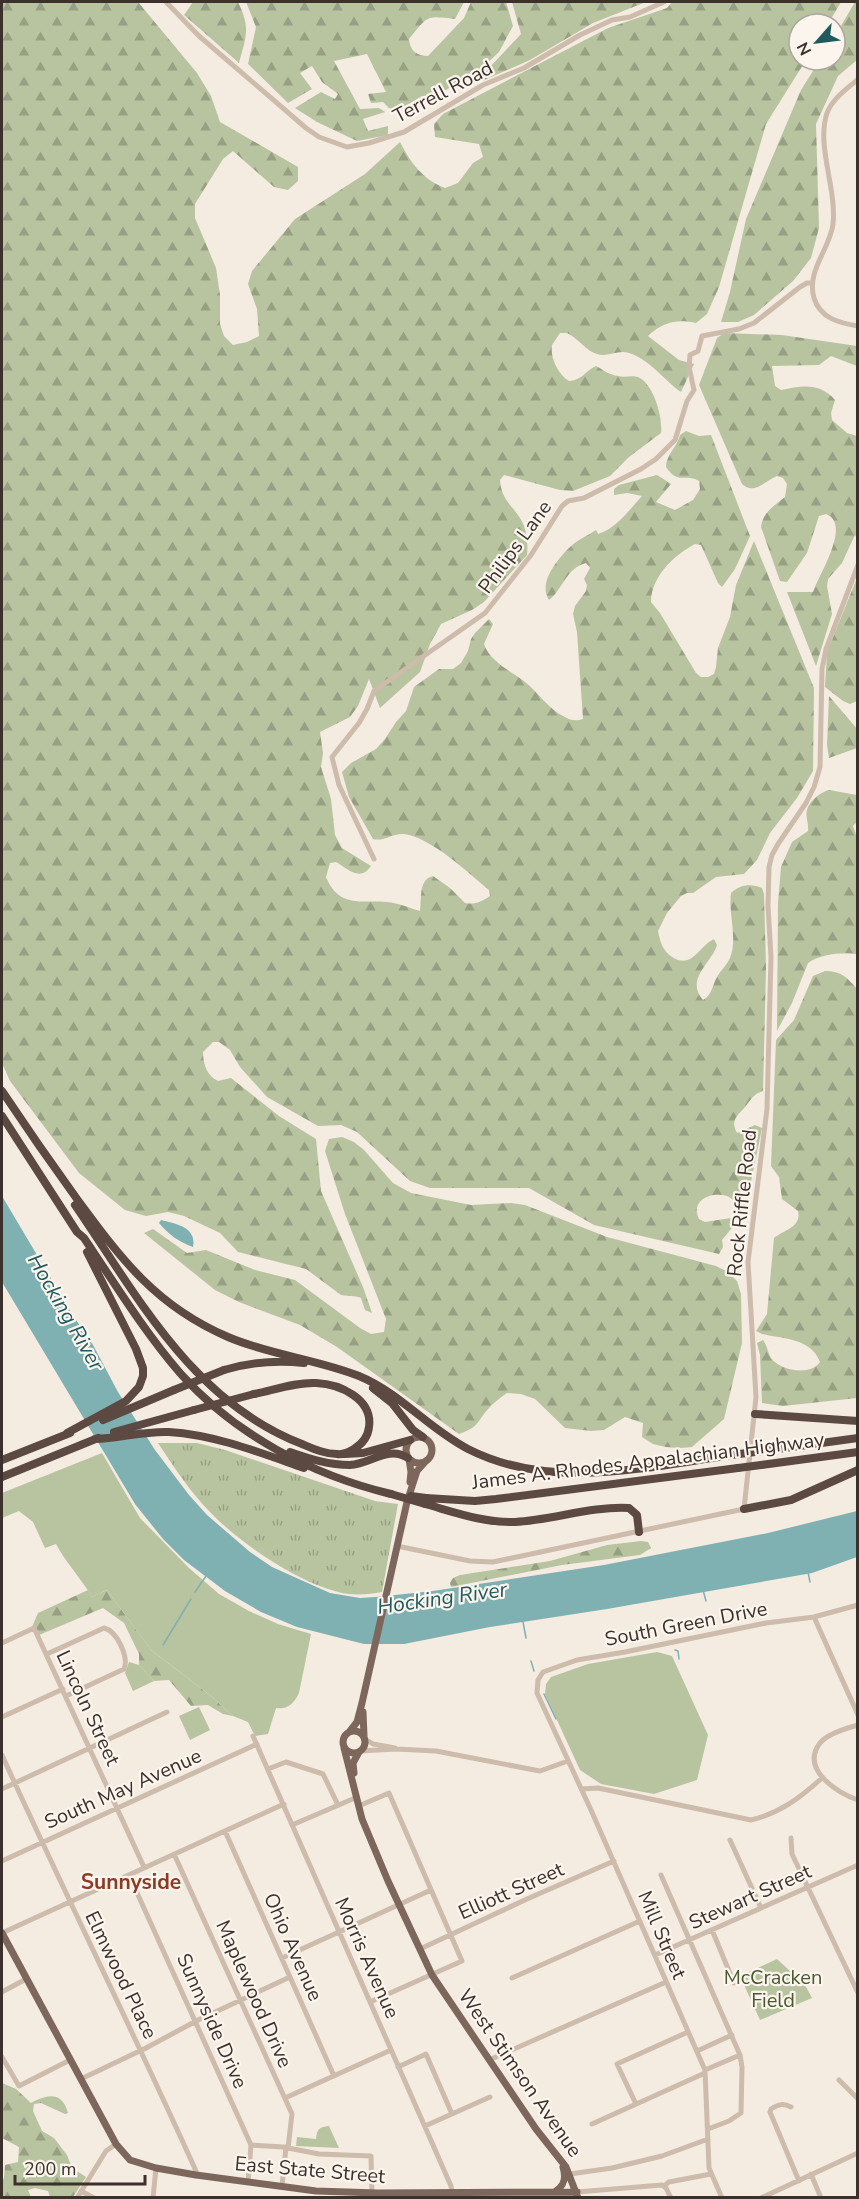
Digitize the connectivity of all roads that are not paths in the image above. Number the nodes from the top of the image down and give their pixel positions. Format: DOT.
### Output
graph roads {
  1 [pos="166,2"];
  2 [pos="664,2"];
  3 [pos="858,79"];
  4 [pos="812,283"];
  5 [pos="858,327"];
  6 [pos="858,565"];
  7 [pos="374,859"];
  8 [pos="2,1091"];
  9 [pos="2,1096"];
  10 [pos="2,1116"];
  11 [pos="77,1232"];
  12 [pos="323,1364"];
  13 [pos="349,1372"];
  14 [pos="755,1414"];
  15 [pos="858,1421"];
  16 [pos="67,1433"];
  17 [pos="423,1437"];
  18 [pos="858,1438"];
  19 [pos="95,1439"];
  20 [pos="410,1440"];
  21 [pos="266,1444"];
  22 [pos="858,1452"];
  23 [pos="343,1454"];
  24 [pos="408,1458"];
  25 [pos="2,1460"];
  26 [pos="425,1462"];
  27 [pos="858,1470"];
  28 [pos="3,1477"];
  29 [pos="331,1477"];
  30 [pos="425,1501"];
  31 [pos="407,1502"];
  32 [pos="744,1509"];
  33 [pos="639,1532"];
  34 [pos="397,1546"];
  35 [pos="858,1605"];
  36 [pos="814,1617"];
  37 [pos="2,1643"];
  38 [pos="46,1654"];
  39 [pos="63,1689"];
  40 [pos="537,1693"];
  41 [pos="66,1696"];
  42 [pos="362,1703"];
  43 [pos="167,1712"];
  44 [pos="858,1715"];
  45 [pos="2,1717"];
  46 [pos="858,1725"];
  47 [pos="350,1731"];
  48 [pos="253,1736"];
  49 [pos="364,1738"];
  50 [pos="257,1744"];
  51 [pos="90,1748"];
  52 [pos="344,1748"];
  53 [pos="396,1749"];
  54 [pos="360,1751"];
  55 [pos="2,1755"];
  56 [pos="568,1761"];
  57 [pos="268,1769"];
  58 [pos="822,1778"];
  59 [pos="14,1783"];
  60 [pos="2,1789"];
  61 [pos="582,1789"];
  62 [pos="355,1798"];
  63 [pos="858,1800"];
  64 [pos="284,1804"];
  65 [pos="361,1804"];
  66 [pos="339,1805"];
  67 [pos="117,1808"];
  68 [pos="292,1825"];
  69 [pos="225,1831"];
  70 [pos="790,1838"];
  71 [pos="730,1840"];
  72 [pos="42,1843"];
  73 [pos="174,1854"];
  74 [pos="2,1861"];
  75 [pos="614,1861"];
  76 [pos="858,1865"];
  77 [pos="144,1868"];
  78 [pos="129,1875"];
  79 [pos="661,1875"];
  80 [pos="807,1888"];
  81 [pos="393,1889"];
  82 [pos="431,1890"];
  83 [pos="69,1902"];
  84 [pos="400,1904"];
  85 [pos="761,1908"];
  86 [pos="640,1922"];
  87 [pos="712,1930"];
  88 [pos="339,1932"];
  89 [pos="2,1933"];
  90 [pos="450,1934"];
  91 [pos="690,1940"];
  92 [pos="420,1949"];
  93 [pos="655,1955"];
  94 [pos="282,1958"];
  95 [pos="432,1975"];
  96 [pos="290,1977"];
  97 [pos="512,1978"];
  98 [pos="26,1979"];
  99 [pos="666,1982"];
  100 [pos="734,1983"];
  101 [pos="2,1992"];
  102 [pos="858,1993"];
  103 [pos="240,2000"];
  104 [pos="370,2002"];
  105 [pos="196,2022"];
  106 [pos="688,2032"];
  107 [pos="732,2035"];
  108 [pos="391,2050"];
  109 [pos="141,2051"];
  110 [pos="696,2051"];
  111 [pos="740,2055"];
  112 [pos="2,2057"];
  113 [pos="70,2060"];
  114 [pos="489,2060"];
  115 [pos="398,2067"];
  116 [pos="705,2072"];
  117 [pos="334,2076"];
  118 [pos="81,2079"];
  119 [pos="839,2080"];
  120 [pos="490,2097"];
  121 [pos="285,2098"];
  122 [pos="858,2099"];
  123 [pos="636,2104"];
  124 [pos="791,2107"];
  125 [pos="452,2114"];
  126 [pos="592,2124"];
  127 [pos="425,2126"];
  128 [pos="708,2129"];
  129 [pos="708,2139"];
  130 [pos="116,2144"];
  131 [pos="251,2145"];
  132 [pos="287,2148"];
  133 [pos="858,2153"];
  134 [pos="560,2159"];
  135 [pos="156,2168"];
  136 [pos="570,2174"];
  137 [pos="711,2174"];
  138 [pos="811,2174"];
  139 [pos="196,2175"];
  140 [pos="799,2181"];
  141 [pos="248,2182"];
  142 [pos="282,2186"];
  143 [pos="664,2186"];
  144 [pos="81,2191"];
  145 [pos="555,2191"];
  146 [pos="372,2193"];
  147 [pos="316,2194"];
  148 [pos="453,2195"];
  149 [pos="577,2195"];
  150 [pos="77,2198"];
  151 [pos="94,2198"];
  152 [pos="153,2198"];
  153 [pos="671,2198"];
  154 [pos="722,2198"];
  155 [pos="760,2198"];
  156 [pos="822,2198"];
  1 -- 2 [label="street, Terrell Road"];
  3 -- 4 [label="street"];
  4 -- 5 [label="street"];
  4 -- 7 [label="street, Philips Lane"];
  6 -- 14 [label="street, Rock Riffle Road"];
  8 -- 12 [label="highway, James A. Rhodes Appalachian Highway"];
  9 -- 23 [label="highway"];
  10 -- 11 [label="highway, James A. Rhodes Appalachian Highway"];
  11 -- 16 [label="highway"];
  11 -- 21 [label="highway, James A. Rhodes Appalachian Highway"];
  12 -- 13 [label="highway, James A. Rhodes Appalachian Highway"];
  12 -- 16 [label="highway, bridge"];
  13 -- 17 [label="highway"];
  13 -- 18 [label="highway, James A. Rhodes Appalachian Highway, bridge"];
  14 -- 15 [label="highway"];
  14 -- 32 [label="street, Rock Riffle Road"];
  16 -- 25 [label="highway"];
  17 -- 20 [label="main road"];
  17 -- 26 [label="main road"];
  19 -- 23 [label="highway, bridge"];
  19 -- 28 [label="highway"];
  19 -- 29 [label="highway"];
  20 -- 23 [label="highway"];
  20 -- 24 [label="main road"];
  21 -- 24 [label="highway"];
  21 -- 29 [label="highway, James A. Rhodes Appalachian Highway"];
  22 -- 30 [label="highway, James A. Rhodes Appalachian Highway, bridge"];
  24 -- 26 [label="main road"];
  24 -- 31 [label="main road"];
  26 -- 31 [label="main road"];
  27 -- 32 [label="highway"];
  29 -- 30 [label="highway, James A. Rhodes Appalachian Highway, bridge"];
  30 -- 33 [label="highway"];
  31 -- 34 [label="main road"];
  32 -- 33 [label="street"];
  33 -- 34 [label="street"];
  34 -- 42 [label="main road"];
  35 -- 36 [label="street, South Green Drive"];
  36 -- 40 [label="street, South Green Drive"];
  36 -- 44 [label="street"];
  37 -- 38 [label="street, Lincoln Street"];
  38 -- 39 [label="street, Lincoln Street"];
  38 -- 41 [label="street"];
  39 -- 41 [label="street, Lincoln Street"];
  39 -- 45 [label="street"];
  40 -- 56 [label="street, Mill Street"];
  41 -- 51 [label="street, Lincoln Street"];
  42 -- 47 [label="main road"];
  42 -- 49 [label="main road"];
  43 -- 51 [label="street"];
  46 -- 58 [label="street"];
  47 -- 49 [label="main road"];
  47 -- 52 [label="main road"];
  48 -- 50 [label="street, Morris Avenue"];
  49 -- 53 [label="street"];
  49 -- 54 [label="main road"];
  50 -- 57 [label="street, Morris Avenue"];
  50 -- 67 [label="street, South May Avenue"];
  51 -- 59 [label="street"];
  51 -- 67 [label="street, Lincoln Street"];
  52 -- 54 [label="main road"];
  52 -- 62 [label="main road"];
  53 -- 54 [label="street"];
  53 -- 56 [label="street"];
  54 -- 65 [label="main road"];
  55 -- 59 [label="street, Elmwood Place"];
  56 -- 61 [label="street, Mill Street"];
  57 -- 64 [label="street, Morris Avenue"];
  57 -- 66 [label="street"];
  58 -- 61 [label="street"];
  58 -- 63 [label="street"];
  59 -- 60 [label="street"];
  59 -- 72 [label="street, Elmwood Place"];
  61 -- 75 [label="street, Mill Street"];
  62 -- 66 [label="street"];
  62 -- 81 [label="main road"];
  64 -- 68 [label="street, Morris Avenue"];
  64 -- 69 [label="street"];
  65 -- 81 [label="main road"];
  65 -- 82 [label="street"];
  66 -- 68 [label="street"];
  67 -- 72 [label="street, South May Avenue"];
  67 -- 77 [label="street, Lincoln Street"];
  68 -- 88 [label="street, Morris Avenue"];
  69 -- 73 [label="street"];
  69 -- 94 [label="street, Ohio Avenue"];
  70 -- 80 [label="street"];
  71 -- 85 [label="street"];
  72 -- 74 [label="street, South May Avenue"];
  72 -- 83 [label="street, Elmwood Place"];
  73 -- 77 [label="street"];
  73 -- 103 [label="street, Maplewood Drive"];
  75 -- 86 [label="street, Mill Street"];
  75 -- 90 [label="street, Elliott Street"];
  76 -- 80 [label="street, Stewart Street"];
  77 -- 78 [label="street"];
  78 -- 83 [label="street"];
  78 -- 105 [label="street, Sunnyside Drive"];
  79 -- 91 [label="street"];
  80 -- 85 [label="street, Stewart Street"];
  80 -- 102 [label="street"];
  81 -- 84 [label="main road, West Stimson Avenue"];
  82 -- 84 [label="street"];
  82 -- 90 [label="street"];
  83 -- 89 [label="street"];
  83 -- 109 [label="street, Elmwood Place"];
  84 -- 88 [label="street"];
  84 -- 92 [label="main road, West Stimson Avenue"];
  85 -- 87 [label="street, Stewart Street"];
  86 -- 93 [label="street, Mill Street"];
  86 -- 97 [label="street"];
  87 -- 91 [label="street, Stewart Street"];
  87 -- 100 [label="street"];
  88 -- 94 [label="street"];
  88 -- 104 [label="street, Morris Avenue"];
  89 -- 98 [label="main road, East State Street"];
  90 -- 92 [label="street, Elliott Street"];
  90 -- 95 [label="street"];
  91 -- 93 [label="street, Stewart Street"];
  91 -- 107 [label="street"];
  92 -- 95 [label="main road, West Stimson Avenue"];
  93 -- 99 [label="street, Mill Street"];
  94 -- 96 [label="street, Ohio Avenue"];
  95 -- 104 [label="street"];
  95 -- 114 [label="main road, West Stimson Avenue"];
  96 -- 103 [label="street"];
  96 -- 117 [label="street, Ohio Avenue"];
  98 -- 101 [label="street"];
  98 -- 113 [label="main road, East State Street"];
  99 -- 106 [label="street, Mill Street"];
  99 -- 114 [label="street"];
  103 -- 105 [label="street"];
  103 -- 121 [label="street, Maplewood Drive"];
  104 -- 108 [label="street, Morris Avenue"];
  105 -- 109 [label="street"];
  105 -- 131 [label="street, Sunnyside Drive"];
  106 -- 110 [label="street, Mill Street"];
  106 -- 123 [label="street"];
  107 -- 110 [label="street"];
  107 -- 111 [label="street"];
  108 -- 115 [label="street, Morris Avenue"];
  108 -- 117 [label="street"];
  109 -- 118 [label="street"];
  109 -- 139 [label="street, Elmwood Place"];
  110 -- 116 [label="street, Mill Street"];
  111 -- 116 [label="street"];
  111 -- 128 [label="street"];
  112 -- 113 [label="street"];
  113 -- 118 [label="main road, East State Street"];
  114 -- 134 [label="main road, West Stimson Avenue"];
  115 -- 125 [label="street"];
  115 -- 127 [label="street, Morris Avenue"];
  116 -- 123 [label="street"];
  116 -- 128 [label="street, Mill Street"];
  117 -- 121 [label="street"];
  118 -- 130 [label="main road, East State Street"];
  119 -- 122 [label="street"];
  120 -- 125 [label="street"];
  121 -- 132 [label="street, Maplewood Drive"];
  123 -- 126 [label="street"];
  124 -- 140 [label="street"];
  125 -- 127 [label="street"];
  127 -- 148 [label="street, Morris Avenue"];
  128 -- 129 [label="street, Mill Street"];
  129 -- 136 [label="street"];
  129 -- 137 [label="street, Mill Street"];
  130 -- 135 [label="main road, East State Street"];
  130 -- 144 [label="street"];
  131 -- 132 [label="street"];
  131 -- 141 [label="street, Sunnyside Drive"];
  132 -- 142 [label="street, Maplewood Drive"];
  132 -- 146 [label="street"];
  133 -- 138 [label="street"];
  134 -- 136 [label="main road, West Stimson Avenue"];
  134 -- 145 [label="main road"];
  135 -- 139 [label="main road, East State Street"];
  135 -- 152 [label="street"];
  136 -- 149 [label="main road, West Stimson Avenue"];
  137 -- 143 [label="street, East State Street"];
  137 -- 154 [label="street, Mill Street"];
  138 -- 140 [label="street"];
  138 -- 156 [label="street"];
  139 -- 141 [label="main road, East State Street"];
  140 -- 155 [label="street"];
  141 -- 142 [label="main road, East State Street"];
  142 -- 147 [label="main road, East State Street"];
  143 -- 149 [label="street, East State Street"];
  143 -- 153 [label="street"];
  144 -- 150 [label="street"];
  144 -- 151 [label="street"];
  145 -- 148 [label="main road, East State Street"];
  145 -- 149 [label="main road, East State Street"];
  146 -- 147 [label="main road, East State Street"];
  146 -- 148 [label="main road, East State Street"];
}
